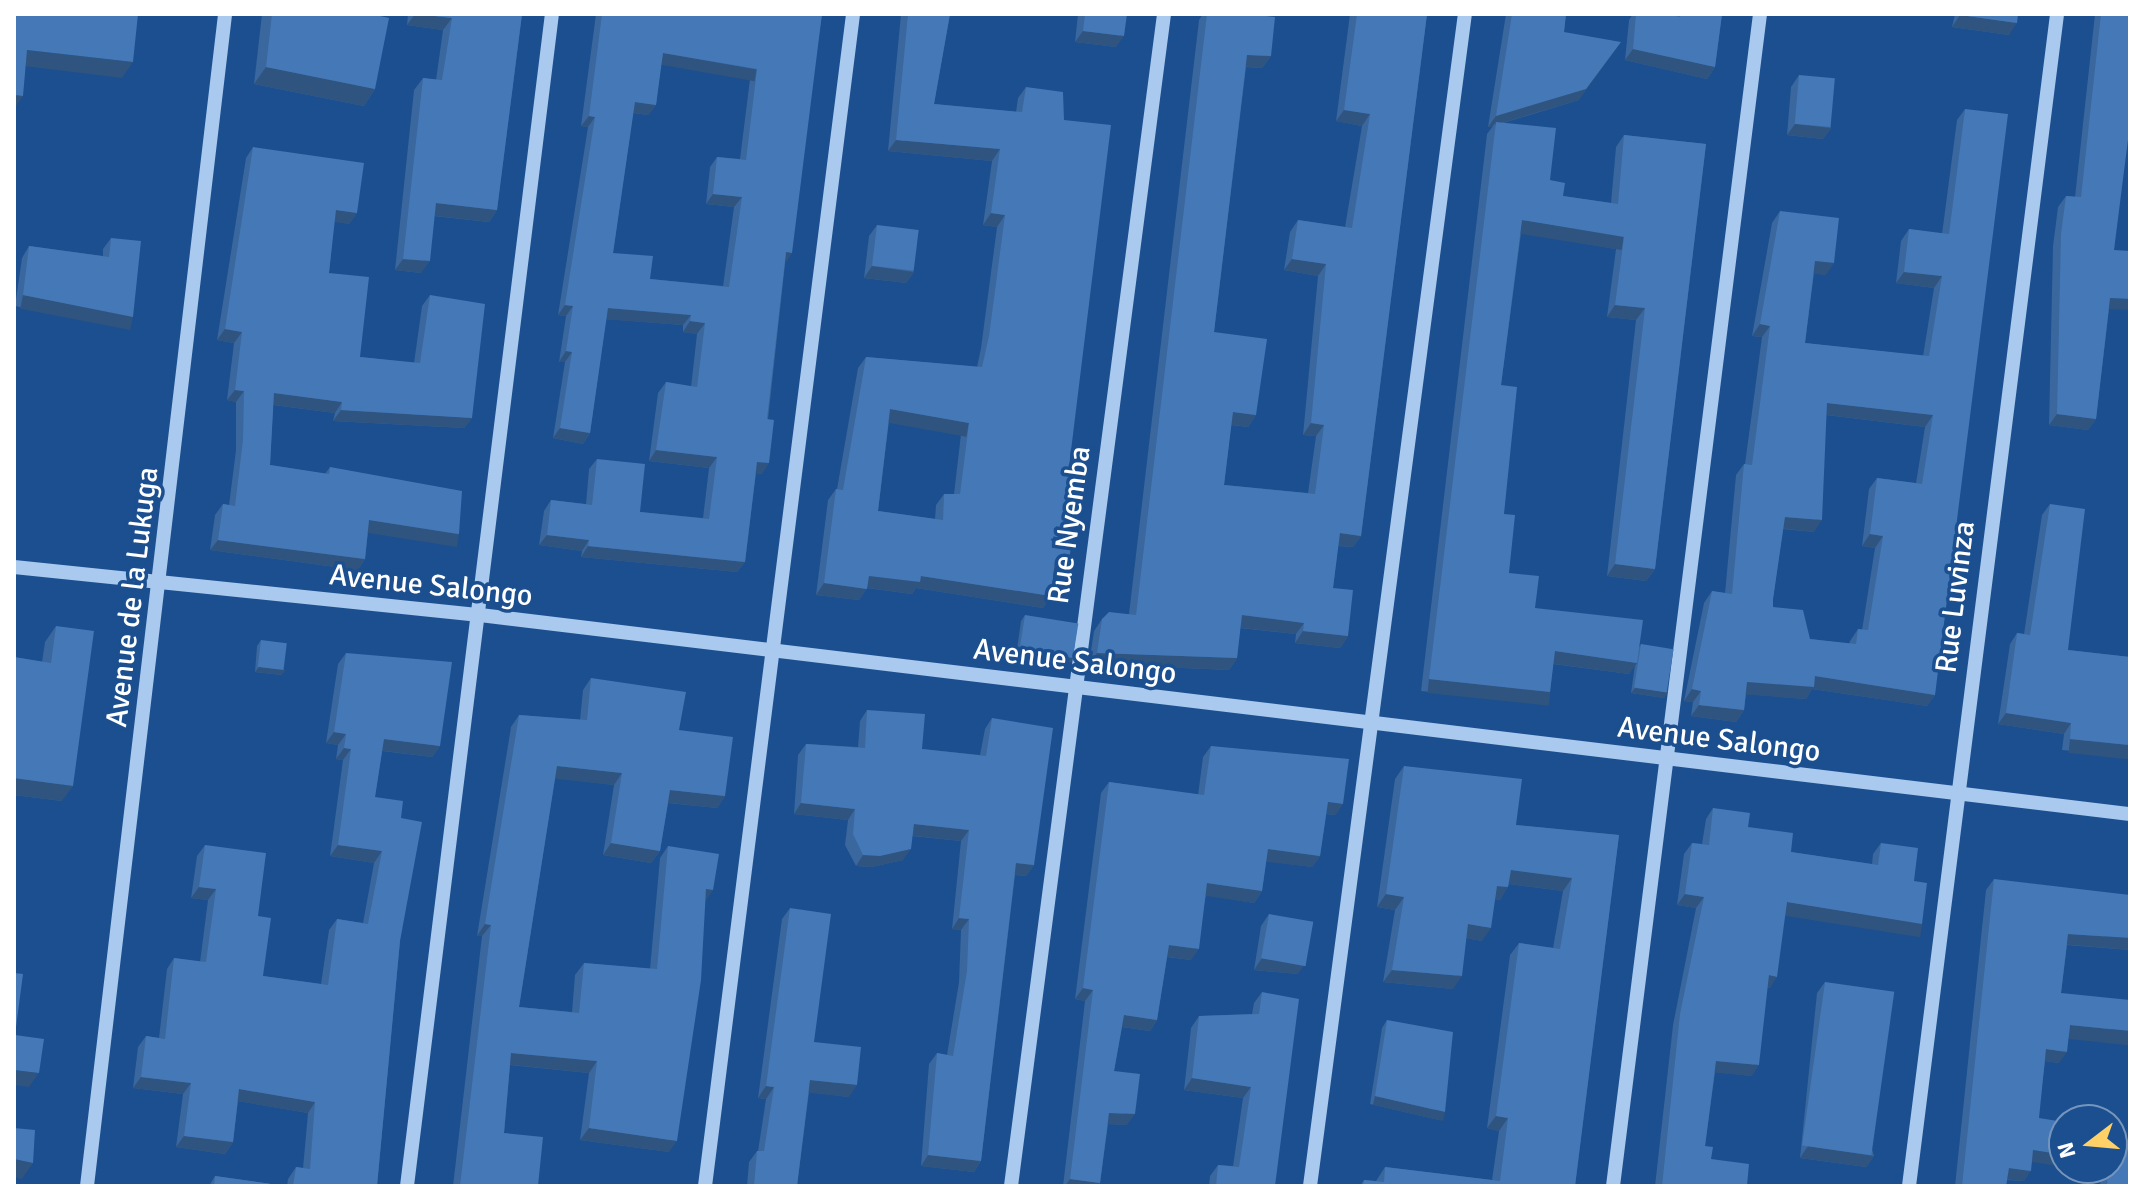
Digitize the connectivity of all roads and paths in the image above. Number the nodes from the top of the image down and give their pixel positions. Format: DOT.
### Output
graph roads {
  1 [pos="225,14"];
  2 [pos="552,14"];
  3 [pos="853,14"];
  4 [pos="1164,14"];
  5 [pos="1465,14"];
  6 [pos="1760,14"];
  7 [pos="2057,14"];
  8 [pos="14,567"];
  9 [pos="161,587"];
  10 [pos="480,615"];
  11 [pos="774,656"];
  12 [pos="1075,687"];
  13 [pos="1367,724"];
  14 [pos="1665,759"];
  15 [pos="1956,798"];
  16 [pos="2130,814"];
  17 [pos="87,1186"];
  18 [pos="407,1186"];
  19 [pos="705,1186"];
  20 [pos="1011,1186"];
  21 [pos="1310,1186"];
  22 [pos="1613,1186"];
  23 [pos="1909,1186"];
  1 -- 9 [label="street, Avenue de la Lukuga"];
  2 -- 10 [label="street"];
  3 -- 11 [label="street"];
  4 -- 12 [label="street, Rue Nyemba"];
  5 -- 13 [label="street"];
  6 -- 14 [label="street"];
  7 -- 15 [label="street, Rue Luvinza"];
  8 -- 9 [label="street, Avenue Salongo"];
  9 -- 10 [label="street, Avenue Salongo"];
  9 -- 17 [label="street, Avenue de la Lukuga"];
  10 -- 11 [label="street, Avenue Salongo"];
  10 -- 18 [label="street"];
  11 -- 12 [label="street, Avenue Salongo"];
  11 -- 19 [label="street"];
  12 -- 13 [label="street, Avenue Salongo"];
  12 -- 20 [label="street, Rue Nyemba"];
  13 -- 14 [label="street, Avenue Salongo"];
  13 -- 21 [label="street"];
  14 -- 15 [label="street, Avenue Salongo"];
  14 -- 22 [label="street"];
  15 -- 16 [label="street, Avenue Salongo"];
  15 -- 23 [label="street, Rue Luvinza"];
}
